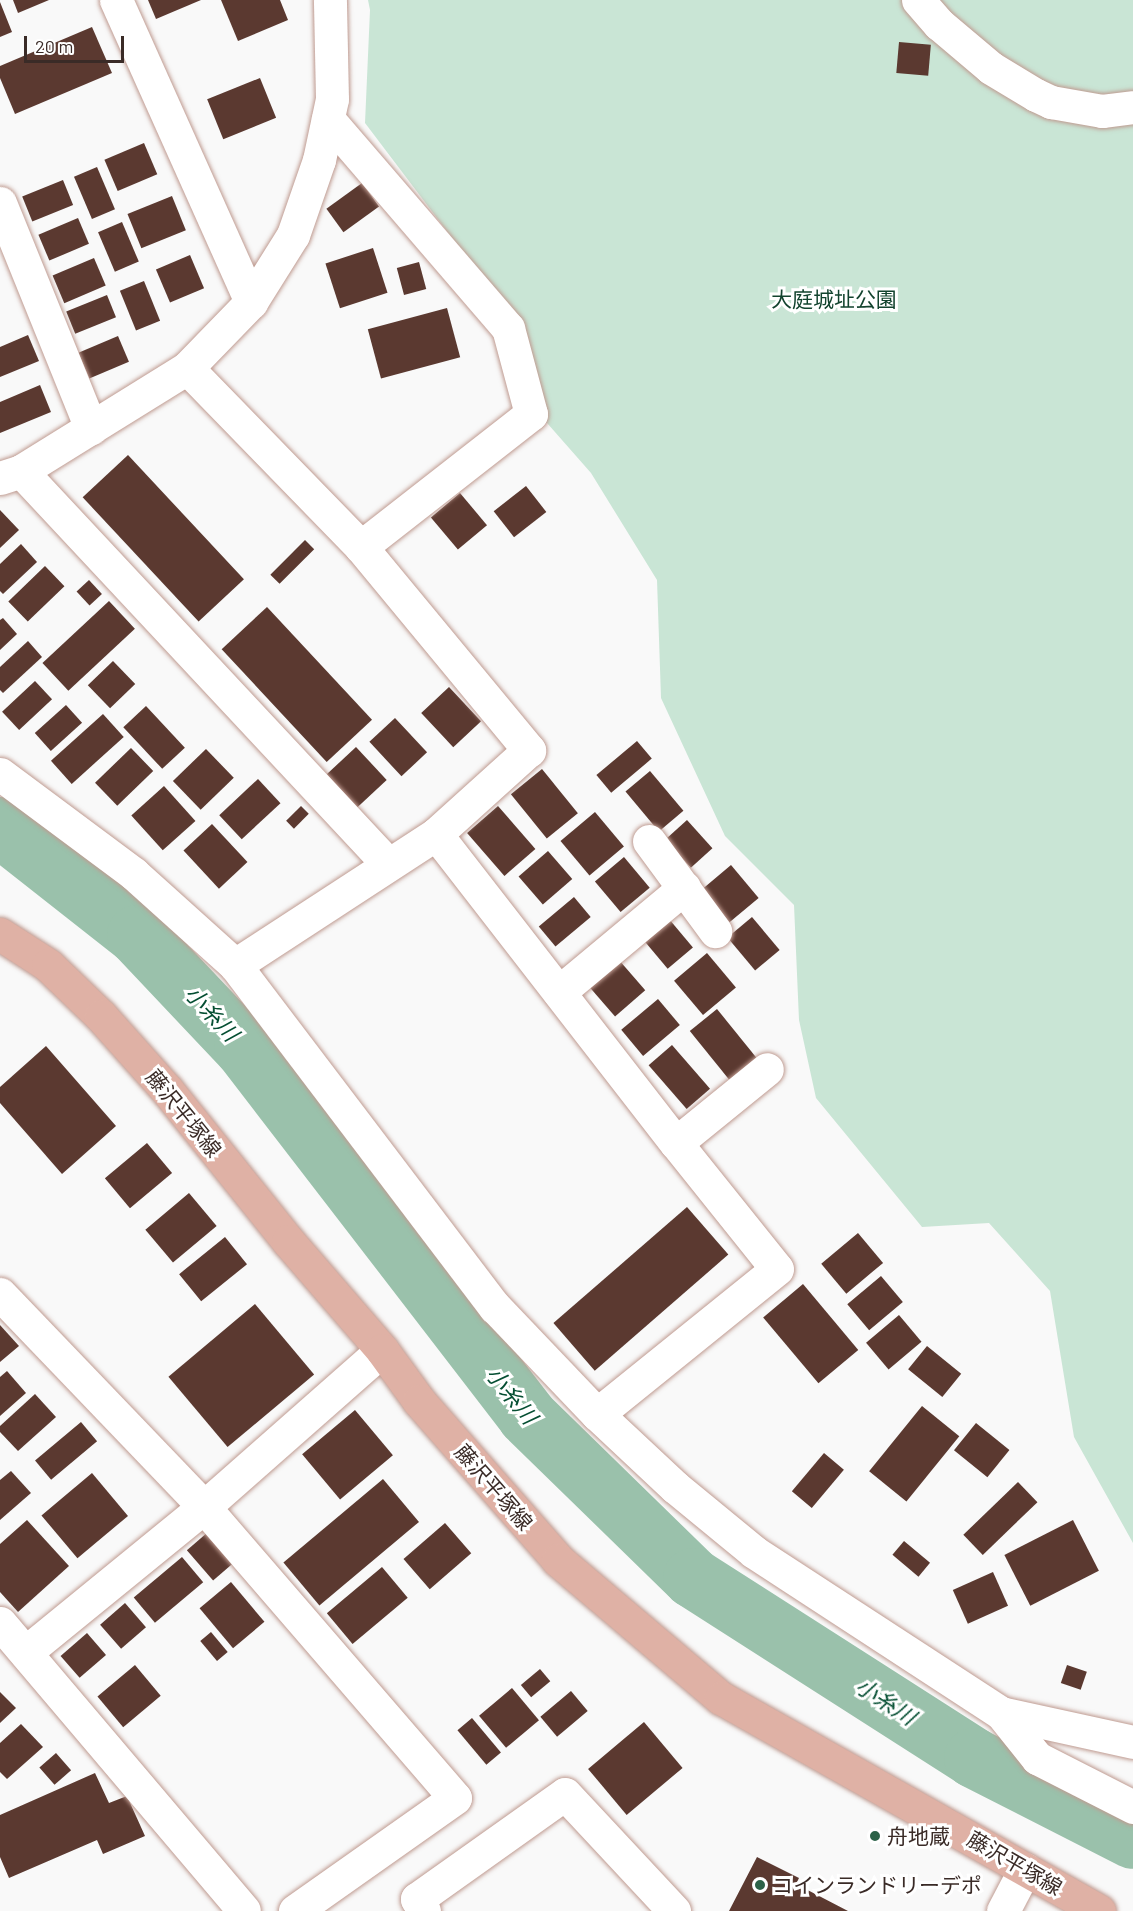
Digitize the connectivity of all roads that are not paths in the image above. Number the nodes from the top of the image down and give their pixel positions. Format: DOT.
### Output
graph roads {
  1 [pos="116,0"];
  2 [pos="330,0"];
  3 [pos="918,0"];
  4 [pos="1133,107"];
  5 [pos="328,118"];
  6 [pos="0,203"];
  7 [pos="251,302"];
  8 [pos="187,368"];
  9 [pos="91,428"];
  10 [pos="11,474"];
  11 [pos="361,547"];
  12 [pos="0,774"];
  13 [pos="436,834"];
  14 [pos="649,841"];
  15 [pos="388,864"];
  16 [pos="684,888"];
  17 [pos="715,931"];
  18 [pos="0,934"];
  19 [pos="235,965"];
  20 [pos="559,992"];
  21 [pos="767,1069"];
  22 [pos="676,1143"];
  23 [pos="0,1294"];
  24 [pos="382,1350"];
  25 [pos="597,1414"];
  26 [pos="204,1507"];
  27 [pos="0,1623"];
  28 [pos="26,1652"];
  29 [pos="1001,1713"];
  30 [pos="1133,1742"];
  31 [pos="1133,1807"];
  32 [pos="1025,1869"];
  33 [pos="244,1911"];
  34 [pos="295,1911"];
  35 [pos="424,1911"];
  36 [pos="674,1911"];
  37 [pos="1003,1911"];
  38 [pos="1099,1911"];
  1 -- 7 [label="street"];
  2 -- 5 [label="street"];
  3 -- 4 [label="street"];
  5 -- 7 [label="street"];
  5 -- 11 [label="street"];
  6 -- 9 [label="street"];
  7 -- 8 [label="street"];
  8 -- 9 [label="street"];
  8 -- 11 [label="street"];
  9 -- 10 [label="street"];
  10 -- 15 [label="street"];
  11 -- 13 [label="street"];
  12 -- 19 [label="street"];
  13 -- 15 [label="street"];
  13 -- 20 [label="street"];
  14 -- 16 [label="street"];
  15 -- 19 [label="street"];
  16 -- 17 [label="street"];
  16 -- 20 [label="street"];
  18 -- 24 [label="main road, 藤沢平塚線"];
  19 -- 25 [label="street"];
  20 -- 22 [label="street"];
  21 -- 22 [label="street"];
  22 -- 25 [label="street"];
  23 -- 26 [label="street"];
  24 -- 26 [label="street"];
  24 -- 32 [label="main road, 藤沢平塚線"];
  25 -- 29 [label="street"];
  26 -- 28 [label="street"];
  26 -- 34 [label="street"];
  27 -- 28 [label="street"];
  28 -- 33 [label="street"];
  29 -- 30 [label="street"];
  29 -- 31 [label="street"];
  32 -- 37 [label="street"];
  32 -- 38 [label="main road, 藤沢平塚線"];
  35 -- 36 [label="street"];
}
